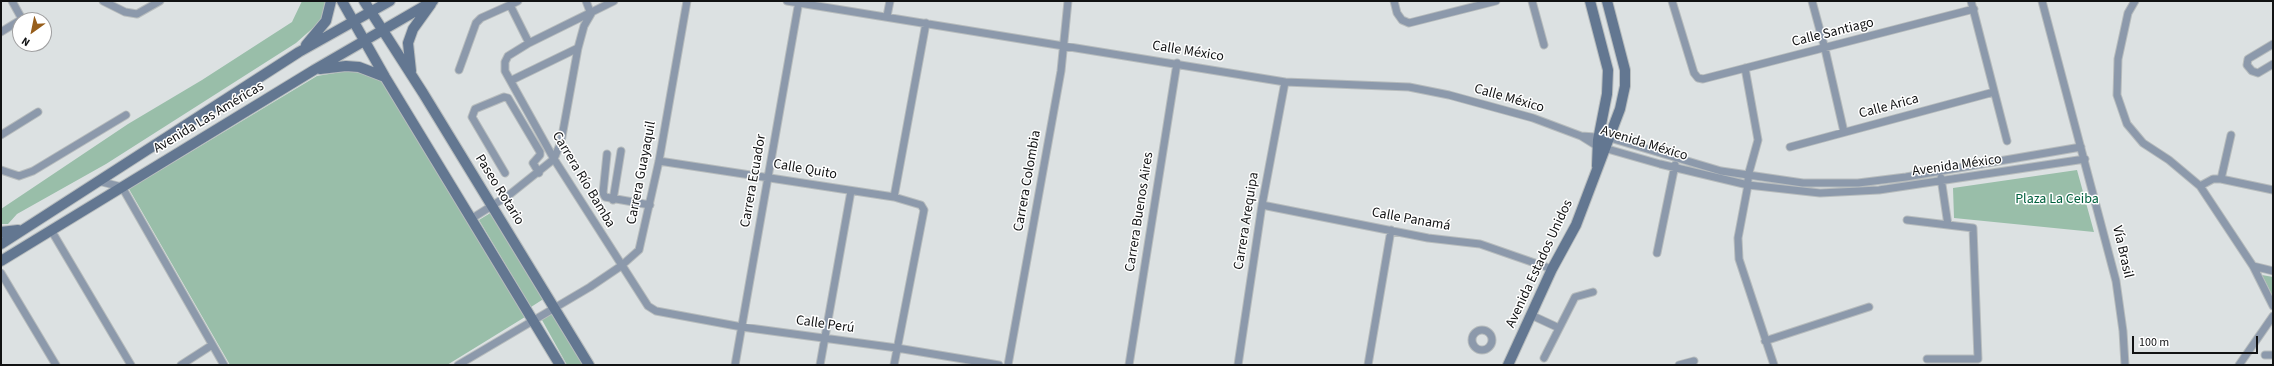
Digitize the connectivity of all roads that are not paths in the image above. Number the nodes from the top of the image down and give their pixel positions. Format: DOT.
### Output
graph roads {
  1 [pos="12,1"];
  2 [pos="103,1"];
  3 [pos="160,1"];
  4 [pos="331,1"];
  5 [pos="342,1"];
  6 [pos="364,1"];
  7 [pos="390,1"];
  8 [pos="434,1"];
  9 [pos="518,1"];
  10 [pos="586,1"];
  11 [pos="614,1"];
  12 [pos="687,1"];
  13 [pos="787,1"];
  14 [pos="890,1"];
  15 [pos="1068,1"];
  16 [pos="1394,1"];
  17 [pos="1496,1"];
  18 [pos="1532,1"];
  19 [pos="1590,1"];
  20 [pos="1607,1"];
  21 [pos="1672,1"];
  22 [pos="1812,1"];
  23 [pos="1971,1"];
  24 [pos="2042,1"];
  25 [pos="2136,1"];
  26 [pos="798,2"];
  27 [pos="510,5"];
  28 [pos="1974,9"];
  29 [pos="371,13"];
  30 [pos="591,14"];
  31 [pos="887,16"];
  32 [pos="354,22"];
  33 [pos="926,23"];
  34 [pos="383,30"];
  35 [pos="1,32"];
  36 [pos="364,41"];
  37 [pos="528,42"];
  38 [pos="2273,44"];
  39 [pos="1544,45"];
  40 [pos="1063,47"];
  41 [pos="578,48"];
  42 [pos="1826,49"];
  43 [pos="299,52"];
  44 [pos="1177,63"];
  45 [pos="2273,64"];
  46 [pos="1745,68"];
  47 [pos="314,70"];
  48 [pos="459,70"];
  49 [pos="412,75"];
  50 [pos="385,77"];
  51 [pos="512,80"];
  52 [pos="1285,82"];
  53 [pos="1994,92"];
  54 [pos="38,112"];
  55 [pos="126,114"];
  56 [pos="1844,132"];
  57 [pos="1,135"];
  58 [pos="2231,135"];
  59 [pos="1581,136"];
  60 [pos="2007,141"];
  61 [pos="1603,142"];
  62 [pos="1790,147"];
  63 [pos="2081,147"];
  64 [pos="621,151"];
  65 [pos="608,154"];
  66 [pos="1677,158"];
  67 [pos="554,159"];
  68 [pos="2085,159"];
  69 [pos="659,160"];
  70 [pos="1675,168"];
  71 [pos="1,170"];
  72 [pos="539,172"];
  73 [pos="1940,172"];
  74 [pos="505,173"];
  75 [pos="768,176"];
  76 [pos="1748,176"];
  77 [pos="2221,179"];
  78 [pos="98,181"];
  79 [pos="1942,182"];
  80 [pos="1748,185"];
  81 [pos="2200,186"];
  82 [pos="122,187"];
  83 [pos="2273,190"];
  84 [pos="851,191"];
  85 [pos="894,197"];
  86 [pos="613,200"];
  87 [pos="650,205"];
  88 [pos="1262,205"];
  89 [pos="493,206"];
  90 [pos="471,219"];
  91 [pos="1907,220"];
  92 [pos="1948,225"];
  93 [pos="24,229"];
  94 [pos="51,230"];
  95 [pos="1391,230"];
  96 [pos="1,232"];
  97 [pos="1,244"];
  98 [pos="1658,253"];
  99 [pos="1,260"];
  100 [pos="621,266"];
  101 [pos="2253,266"];
  102 [pos="1552,269"];
  103 [pos="2273,271"];
  104 [pos="1,273"];
  105 [pos="1593,292"];
  106 [pos="648,306"];
  107 [pos="2273,306"];
  108 [pos="1869,307"];
  109 [pos="556,308"];
  110 [pos="1532,315"];
  111 [pos="2273,316"];
  112 [pos="533,321"];
  113 [pos="742,327"];
  114 [pos="1559,328"];
  115 [pos="825,338"];
  116 [pos="1765,341"];
  117 [pos="212,345"];
  118 [pos="897,348"];
  119 [pos="1544,358"];
  120 [pos="1927,359"];
  121 [pos="1694,361"];
  122 [pos="56,365"];
  123 [pos="131,365"];
  124 [pos="181,365"];
  125 [pos="224,365"];
  126 [pos="458,365"];
  127 [pos="560,365"];
  128 [pos="590,365"];
  129 [pos="735,365"];
  130 [pos="820,365"];
  131 [pos="894,365"];
  132 [pos="999,365"];
  133 [pos="1008,365"];
  134 [pos="1130,365"];
  135 [pos="1238,365"];
  136 [pos="1368,365"];
  137 [pos="1508,365"];
  138 [pos="1679,365"];
  139 [pos="1774,365"];
  140 [pos="2125,365"];
  141 [pos="2239,365"];
  1 -- 35 [label="street"];
  2 -- 3 [label="street"];
  4 -- 43 [label="street"];
  5 -- 32 [label="street"];
  6 -- 29 [label="street, Paseo Rotario"];
  7 -- 29 [label="street, Avenida Las Américas"];
  8 -- 34 [label="street, Avenida Las Américas"];
  8 -- 49 [label="street"];
  9 -- 27 [label="street"];
  10 -- 30 [label="street"];
  11 -- 30 [label="street"];
  12 -- 69 [label="street, Carrera Guayaquil"];
  13 -- 26 [label="street, Calle México"];
  14 -- 31 [label="street"];
  15 -- 40 [label="street, Carrera Colombia"];
  16 -- 17 [label="street"];
  18 -- 39 [label="street"];
  19 -- 61 [label="street, Avenida Estados Unidos"];
  20 -- 61 [label="street, Avenida Estados Unidos"];
  21 -- 46 [label="street, Calle Santiago"];
  22 -- 42 [label="street"];
  23 -- 28 [label="street"];
  24 -- 63 [label="street, Vía Brasil"];
  25 -- 81 [label="street"];
  26 -- 31 [label="street, Calle México"];
  26 -- 75 [label="street, Carrera Ecuador"];
  27 -- 37 [label="street"];
  27 -- 48 [label="street"];
  28 -- 42 [label="street, Calle Santiago"];
  28 -- 53 [label="street"];
  29 -- 32 [label="street, Avenida Las Américas"];
  29 -- 34 [label="street, Paseo Rotario"];
  30 -- 37 [label="street"];
  30 -- 41 [label="street"];
  31 -- 33 [label="street, Calle México"];
  32 -- 36 [label="street"];
  32 -- 43 [label="street, Avenida Las Américas"];
  33 -- 40 [label="street, Calle México"];
  33 -- 85 [label="street"];
  34 -- 36 [label="street, Avenida Las Américas"];
  34 -- 49 [label="street, Paseo Rotario"];
  36 -- 47 [label="street, Avenida Las Américas"];
  36 -- 50 [label="street"];
  37 -- 51 [label="street, Carrera Río Bamba"];
  38 -- 45 [label="street"];
  40 -- 44 [label="street, Calle México"];
  40 -- 133 [label="street, Carrera Colombia"];
  41 -- 51 [label="street"];
  41 -- 67 [label="street"];
  42 -- 46 [label="street, Calle Santiago"];
  42 -- 56 [label="street"];
  43 -- 78 [label="street, Avenida Las Américas"];
  44 -- 52 [label="street, Calle México"];
  44 -- 134 [label="street, Carrera Buenos Aires"];
  46 -- 76 [label="street"];
  47 -- 50 [label="street"];
  47 -- 82 [label="street, Avenida Las Américas"];
  49 -- 89 [label="street, Paseo Rotario"];
  50 -- 90 [label="street"];
  51 -- 67 [label="street, Carrera Río Bamba"];
  52 -- 59 [label="street, Calle México"];
  52 -- 88 [label="street, Carrera Arequipa"];
  53 -- 56 [label="street, Calle Arica"];
  53 -- 60 [label="street"];
  54 -- 57 [label="street"];
  55 -- 71 [label="street"];
  56 -- 62 [label="street, Calle Arica"];
  58 -- 77 [label="street"];
  59 -- 61 [label="street, Avenida México"];
  61 -- 66 [label="street, Avenida México"];
  61 -- 70 [label="street, Avenida México"];
  61 -- 102 [label="street, Avenida Estados Unidos"];
  63 -- 68 [label="street, Vía Brasil"];
  63 -- 73 [label="street, Avenida México"];
  64 -- 86 [label="street"];
  65 -- 86 [label="street"];
  66 -- 70 [label="street"];
  66 -- 76 [label="street, Avenida México"];
  67 -- 72 [label="street"];
  67 -- 100 [label="street, Carrera Río Bamba"];
  68 -- 79 [label="street, Avenida México"];
  68 -- 140 [label="street, Vía Brasil"];
  69 -- 75 [label="street, Calle Quito"];
  69 -- 87 [label="street, Carrera Guayaquil"];
  70 -- 80 [label="street, Avenida México"];
  70 -- 98 [label="street"];
  72 -- 74 [label="street"];
  72 -- 89 [label="street"];
  73 -- 76 [label="street, Avenida México"];
  73 -- 79 [label="street"];
  75 -- 84 [label="street, Calle Quito"];
  75 -- 113 [label="street, Carrera Ecuador"];
  76 -- 80 [label="street"];
  77 -- 81 [label="street"];
  77 -- 83 [label="street"];
  78 -- 82 [label="street"];
  78 -- 93 [label="street, Avenida Las Américas"];
  79 -- 80 [label="street, Avenida México"];
  79 -- 92 [label="street"];
  80 -- 116 [label="street"];
  81 -- 101 [label="street"];
  82 -- 94 [label="street, Avenida Las Américas"];
  82 -- 117 [label="street"];
  84 -- 85 [label="street, Calle Quito"];
  84 -- 115 [label="street"];
  85 -- 118 [label="street, Calle Quito"];
  86 -- 87 [label="street"];
  87 -- 100 [label="street, Carrera Guayaquil"];
  88 -- 95 [label="street, Calle Panamá"];
  88 -- 135 [label="street, Carrera Arequipa"];
  89 -- 90 [label="street"];
  89 -- 109 [label="street, Paseo Rotario"];
  90 -- 112 [label="street"];
  91 -- 92 [label="street"];
  92 -- 120 [label="street"];
  93 -- 96 [label="street"];
  93 -- 97 [label="street, Avenida Las Américas"];
  94 -- 99 [label="street, Avenida Las Américas"];
  94 -- 123 [label="street"];
  95 -- 102 [label="street, Calle Panamá"];
  95 -- 136 [label="street"];
  100 -- 106 [label="street, Carrera Río Bamba"];
  100 -- 109 [label="street, Carrera Guayaquil"];
  101 -- 103 [label="street"];
  101 -- 107 [label="street"];
  102 -- 110 [label="street, Avenida Estados Unidos"];
  104 -- 122 [label="street"];
  105 -- 114 [label="street"];
  106 -- 113 [label="street, Calle Perú"];
  108 -- 116 [label="street"];
  109 -- 112 [label="street, Carrera Guayaquil"];
  109 -- 128 [label="street, Paseo Rotario"];
  110 -- 114 [label="street"];
  110 -- 137 [label="street, Avenida Estados Unidos"];
  111 -- 141 [label="street"];
  112 -- 126 [label="street, Carrera Guayaquil"];
  112 -- 127 [label="street"];
  113 -- 115 [label="street, Calle Perú"];
  113 -- 129 [label="street, Carrera Ecuador"];
  114 -- 119 [label="street"];
  115 -- 118 [label="street, Calle Perú"];
  115 -- 130 [label="street"];
  116 -- 139 [label="street"];
  117 -- 124 [label="street"];
  117 -- 125 [label="street"];
  118 -- 131 [label="street"];
  118 -- 132 [label="street, Calle Perú"];
  121 -- 138 [label="street"];
}
